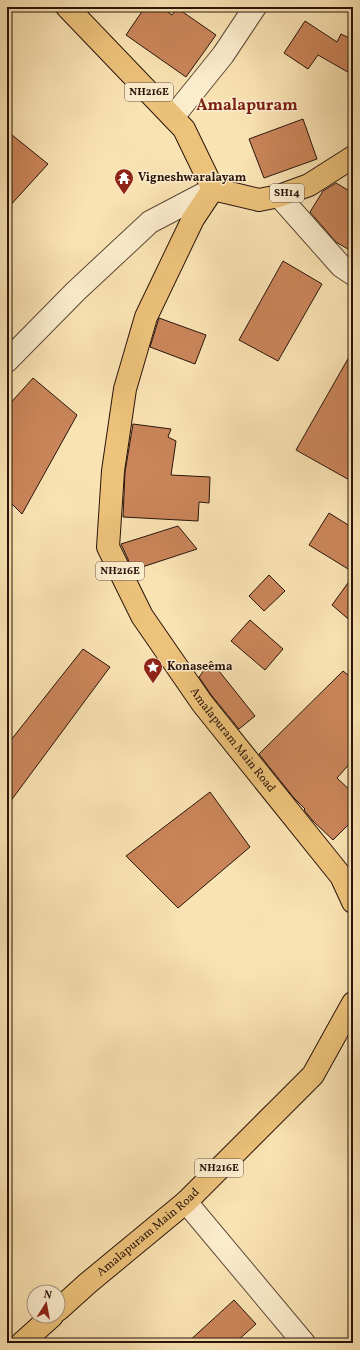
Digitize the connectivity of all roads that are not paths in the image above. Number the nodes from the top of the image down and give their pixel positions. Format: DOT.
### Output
graph roads {
  1 [pos="67,7"];
  2 [pos="255,7"];
  3 [pos="173,117"];
  4 [pos="353,157"];
  5 [pos="213,189"];
  6 [pos="278,196"];
  7 [pos="353,274"];
  8 [pos="7,361"];
  9 [pos="353,902"];
  10 [pos="353,1003"];
  11 [pos="186,1202"];
  12 [pos="66,1303"];
  13 [pos="43,1324"];
  14 [pos="22,1343"];
  15 [pos="304,1343"];
  1 -- 3 [label="main road, NH216E"];
  2 -- 3 [label="street"];
  3 -- 5 [label="main road, NH216E"];
  4 -- 6 [label="main road, SH14"];
  5 -- 6 [label="main road, SH14"];
  5 -- 8 [label="street"];
  5 -- 9 [label="main road, Amalapuram Main Road / NH216E"];
  6 -- 7 [label="street"];
  10 -- 11 [label="main road, Amalapuram Main Road / NH216E"];
  11 -- 12 [label="main road, Amalapuram Main Road / NH216E"];
  11 -- 15 [label="street"];
  13 -- 14 [label="main road"];
}
